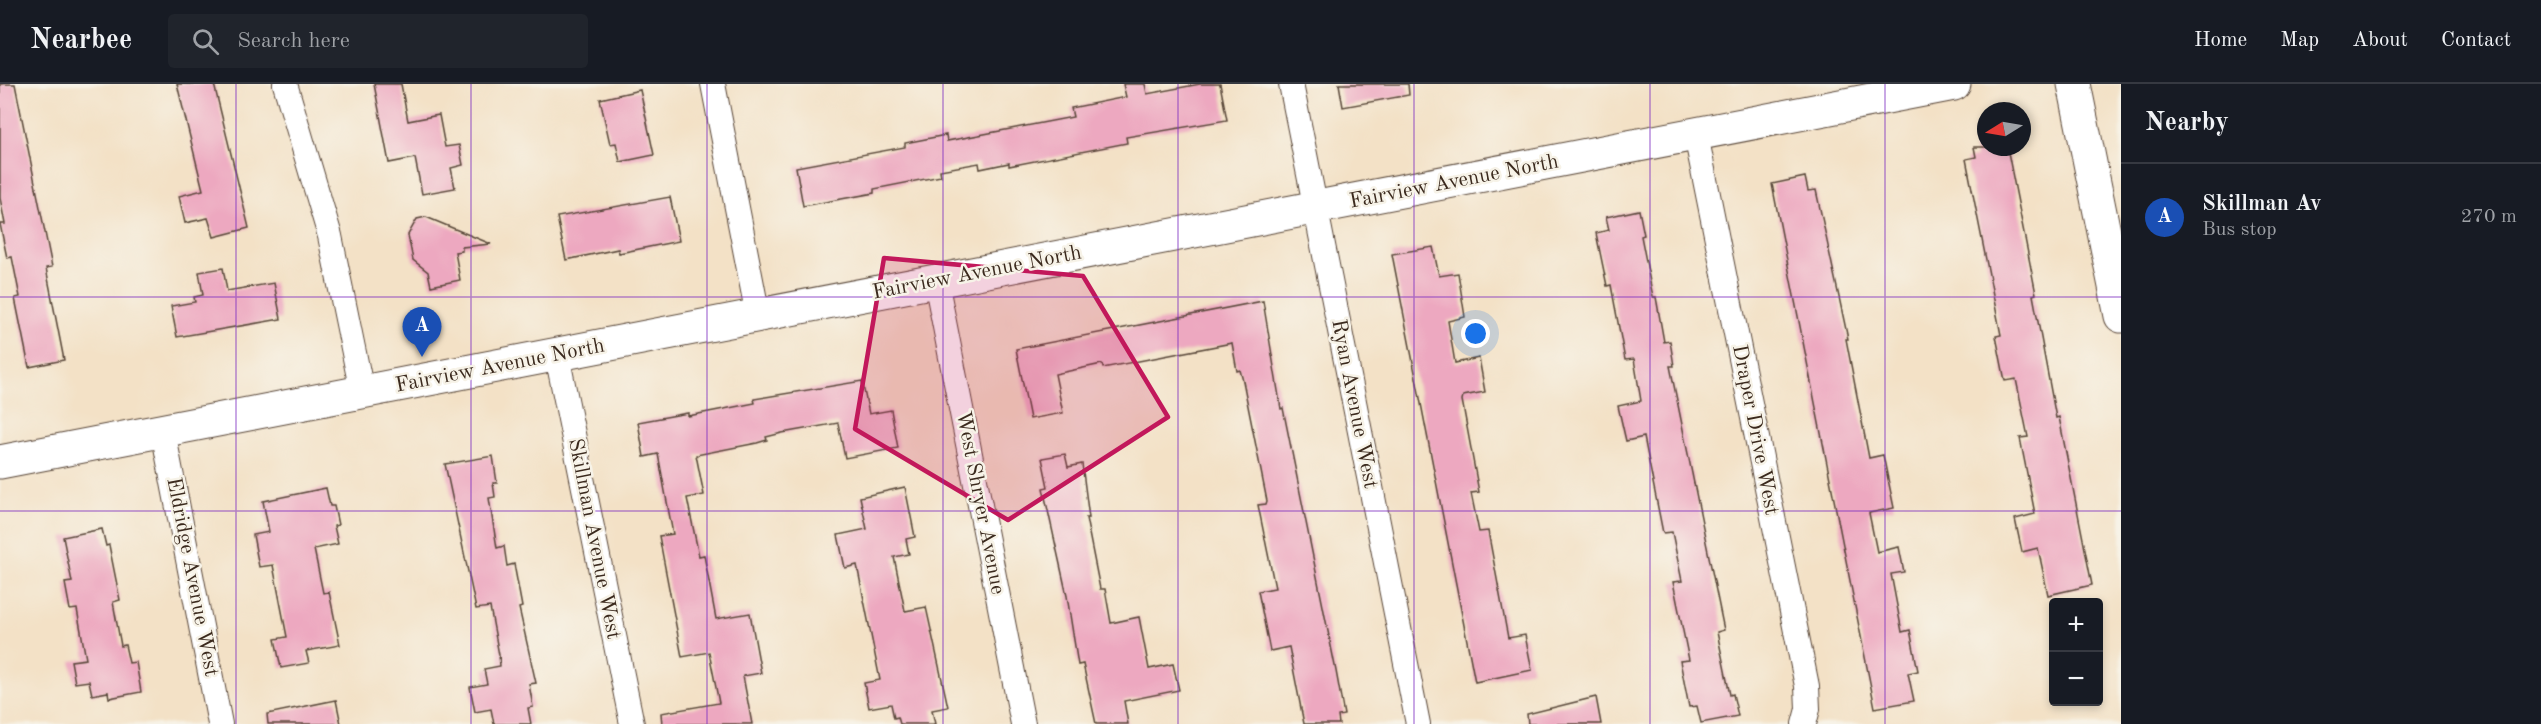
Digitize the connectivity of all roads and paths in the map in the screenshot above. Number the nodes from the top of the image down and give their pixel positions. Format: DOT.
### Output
graph roads {
  1 [pos="285,84"];
  2 [pos="713,84"];
  3 [pos="1291,84"];
  4 [pos="1953,84"];
  5 [pos="2074,84"];
  6 [pos="1696,135"];
  7 [pos="1316,209"];
  8 [pos="936,281"];
  9 [pos="758,316"];
  10 [pos="2121,316"];
  11 [pos="557,355"];
  12 [pos="362,392"];
  13 [pos="163,431"];
  14 [pos="0,462"];
  15 [pos="220,724"];
  16 [pos="632,724"];
  17 [pos="1023,724"];
  18 [pos="1418,724"];
  19 [pos="1804,724"];
  1 -- 12 [label="street"];
  2 -- 9 [label="street"];
  3 -- 7 [label="street, Ryan Avenue West"];
  4 -- 6 [label="street, Fairview Avenue North"];
  5 -- 10 [label="street"];
  6 -- 7 [label="street, Fairview Avenue North"];
  6 -- 19 [label="street, Draper Drive West"];
  7 -- 8 [label="street, Fairview Avenue North"];
  7 -- 18 [label="street, Ryan Avenue West"];
  8 -- 9 [label="street, Fairview Avenue North"];
  8 -- 17 [label="street, West Shryer Avenue"];
  9 -- 11 [label="street, Fairview Avenue North"];
  11 -- 12 [label="street, Fairview Avenue North"];
  11 -- 16 [label="street, Skillman Avenue West"];
  12 -- 13 [label="street, Fairview Avenue North"];
  13 -- 14 [label="street, Fairview Avenue North"];
  13 -- 15 [label="street, Eldridge Avenue West"];
}
